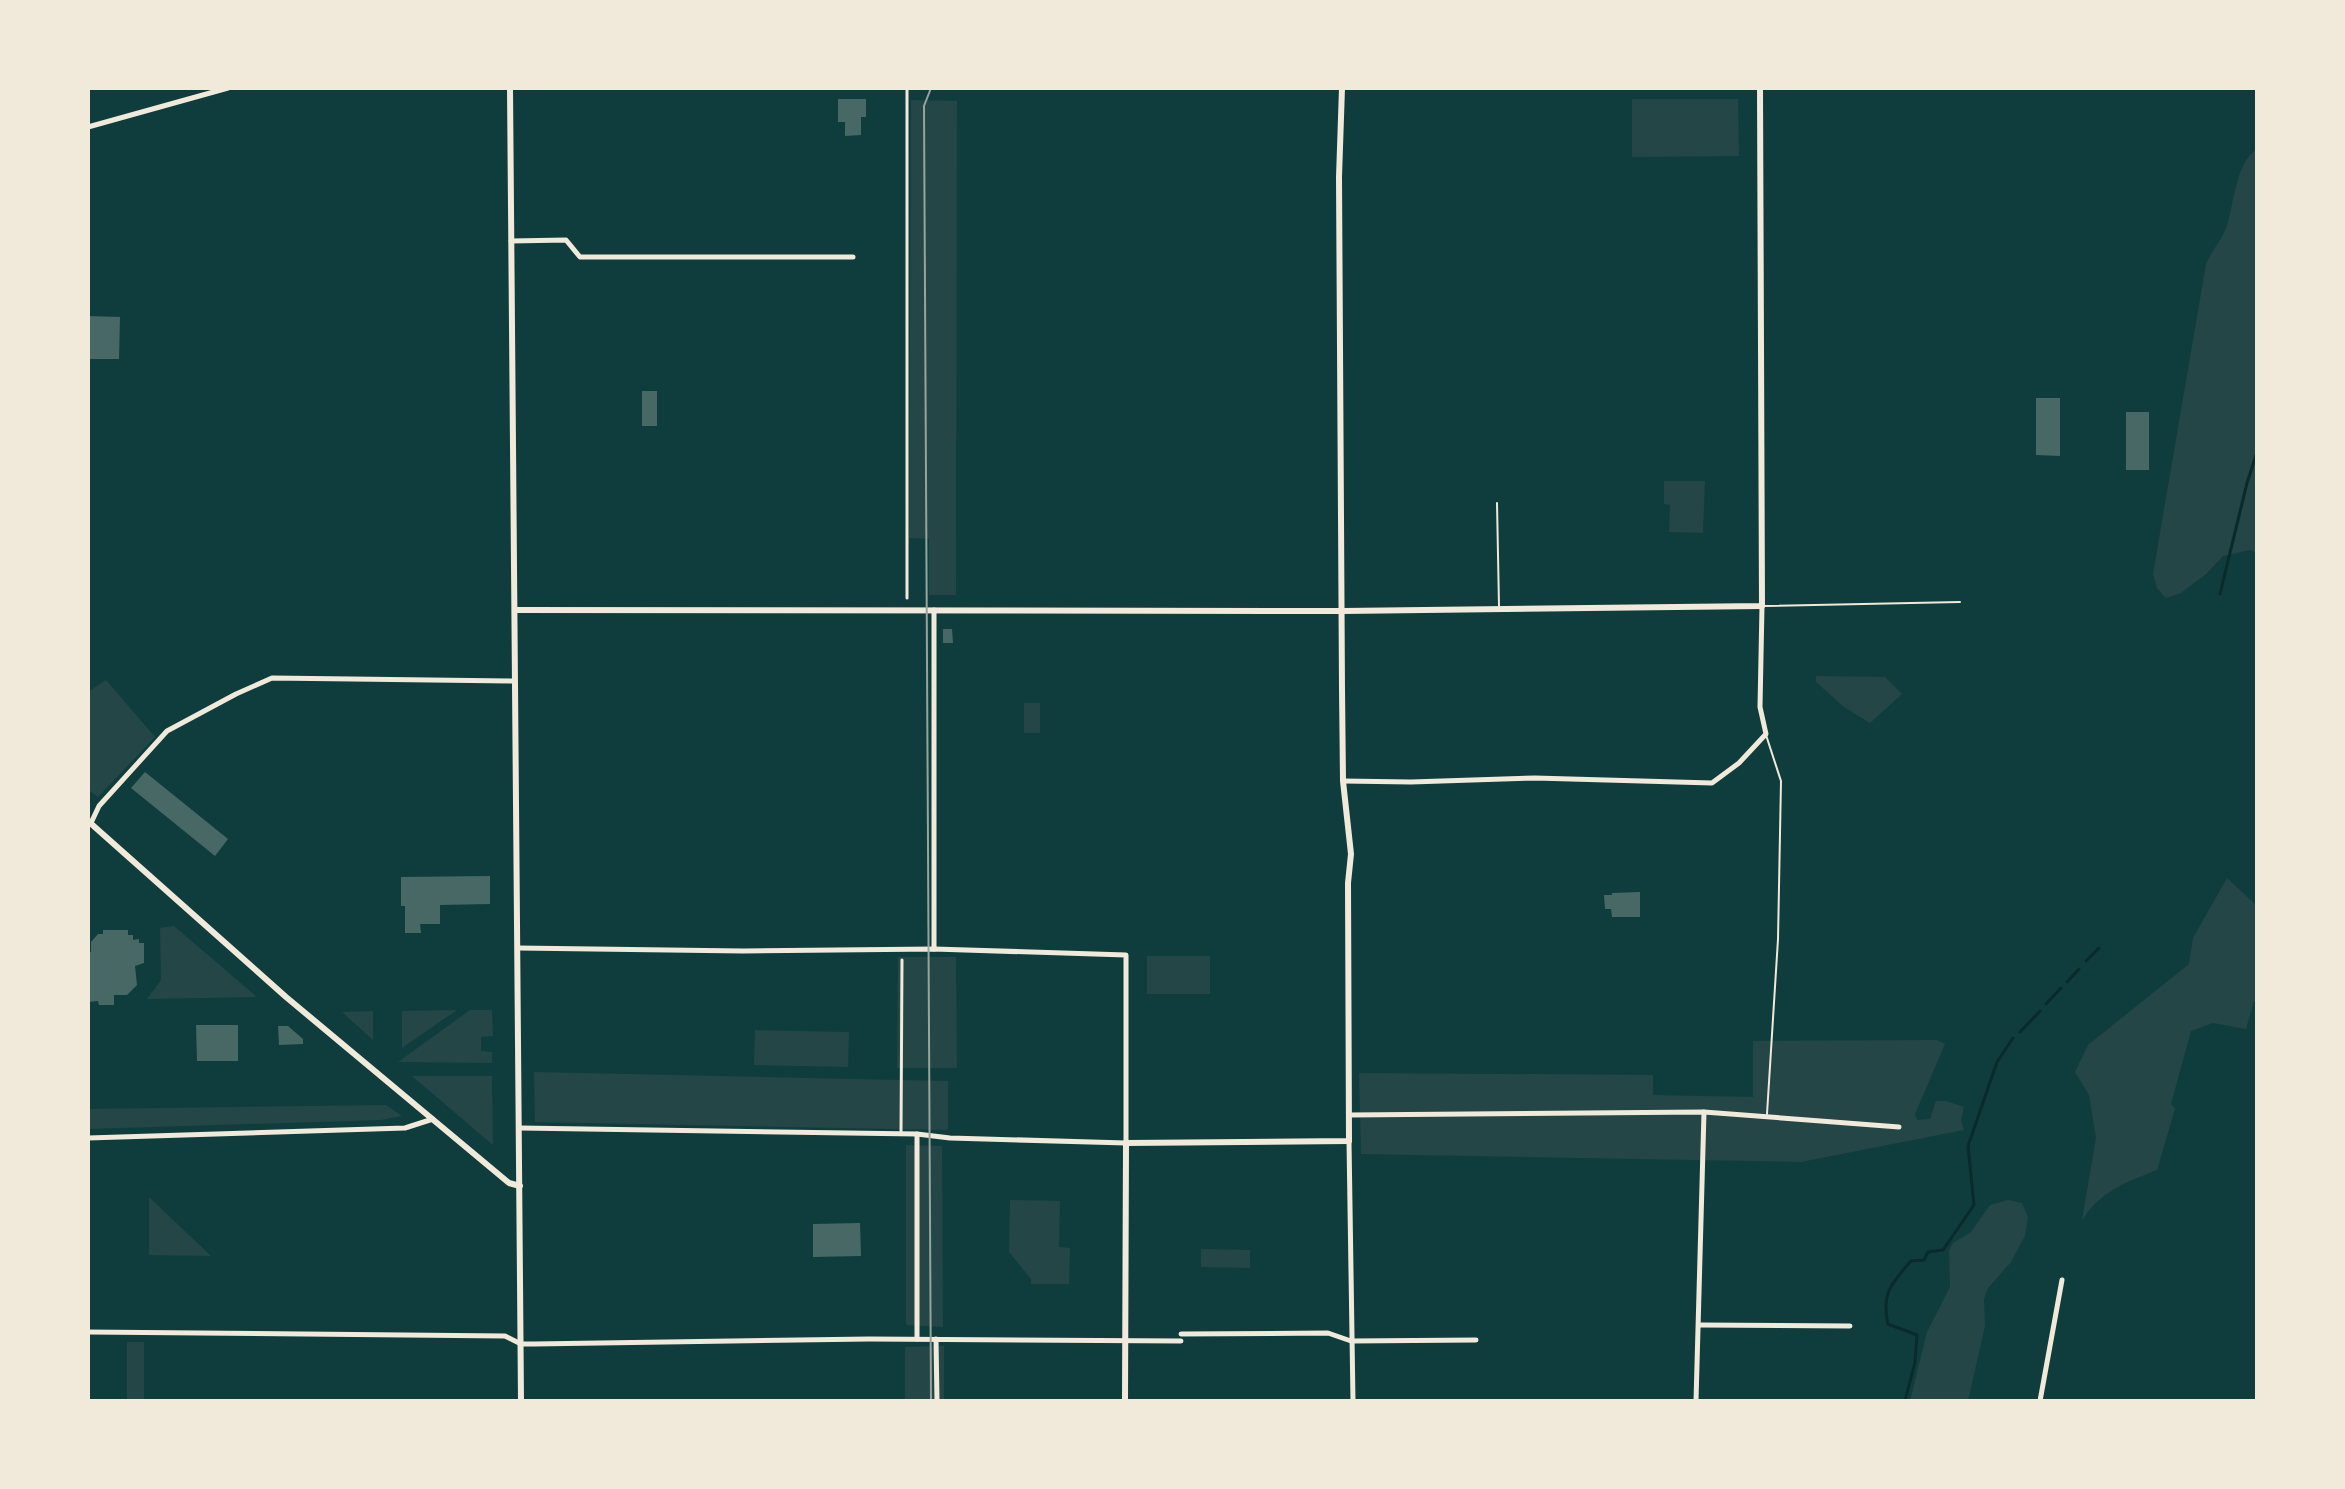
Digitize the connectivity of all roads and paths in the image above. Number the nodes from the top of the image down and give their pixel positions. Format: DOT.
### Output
graph roads {
  1 [pos="228,88"];
  2 [pos="510,88"];
  3 [pos="907,88"];
  4 [pos="1342,88"];
  5 [pos="1760,88"];
  6 [pos="88,127"];
  7 [pos="511,241"];
  8 [pos="853,257"];
  9 [pos="1497,503"];
  10 [pos="907,598"];
  11 [pos="1960,602"];
  12 [pos="1762,606"];
  13 [pos="1499,609"];
  14 [pos="515,610"];
  15 [pos="934,610"];
  16 [pos="1343,611"];
  17 [pos="515,681"];
  18 [pos="1766,734"];
  19 [pos="1343,781"];
  20 [pos="89,822"];
  21 [pos="518,948"];
  22 [pos="934,949"];
  23 [pos="902,960"];
  24 [pos="1704,1112"];
  25 [pos="1349,1115"];
  26 [pos="1767,1116"];
  27 [pos="433,1119"];
  28 [pos="1899,1127"];
  29 [pos="520,1128"];
  30 [pos="901,1134"];
  31 [pos="917,1134"];
  32 [pos="88,1138"];
  33 [pos="1349,1141"];
  34 [pos="1126,1143"];
  35 [pos="520,1186"];
  36 [pos="2062,1280"];
  37 [pos="1700,1325"];
  38 [pos="1850,1326"];
  39 [pos="88,1332"];
  40 [pos="917,1339"];
  41 [pos="936,1339"];
  42 [pos="1126,1340"];
  43 [pos="1476,1340"];
  44 [pos="1351,1341"];
  45 [pos="521,1344"];
  46 [pos="521,1401"];
  47 [pos="937,1401"];
  48 [pos="1125,1401"];
  49 [pos="1353,1401"];
  50 [pos="1696,1401"];
  51 [pos="2040,1401"];
  1 -- 6 [label="street"];
  2 -- 7 [label="street"];
  3 -- 10 [label="street"];
  4 -- 16 [label="street"];
  5 -- 12 [label="street"];
  7 -- 8 [label="street"];
  7 -- 14 [label="street"];
  9 -- 13 [label="lane"];
  11 -- 12 [label="lane"];
  12 -- 13 [label="street"];
  12 -- 18 [label="street"];
  13 -- 16 [label="street"];
  14 -- 15 [label="street"];
  14 -- 17 [label="street"];
  15 -- 16 [label="street"];
  15 -- 22 [label="street"];
  16 -- 19 [label="street"];
  17 -- 20 [label="street"];
  17 -- 21 [label="street"];
  18 -- 19 [label="street"];
  18 -- 26 [label="lane"];
  19 -- 25 [label="street"];
  20 -- 27 [label="street"];
  21 -- 22 [label="street"];
  21 -- 29 [label="street"];
  22 -- 34 [label="street"];
  23 -- 30 [label="street"];
  24 -- 25 [label="street"];
  24 -- 26 [label="street"];
  24 -- 37 [label="street"];
  25 -- 33 [label="street"];
  26 -- 28 [label="street"];
  27 -- 32 [label="street"];
  27 -- 35 [label="street"];
  29 -- 30 [label="street"];
  29 -- 35 [label="street"];
  30 -- 31 [label="street"];
  31 -- 34 [label="street"];
  31 -- 40 [label="street"];
  33 -- 34 [label="street"];
  33 -- 44 [label="street"];
  34 -- 42 [label="street"];
  35 -- 45 [label="street"];
  36 -- 51 [label="street"];
  37 -- 38 [label="street"];
  37 -- 50 [label="street"];
  39 -- 45 [label="street"];
  40 -- 41 [label="street"];
  40 -- 45 [label="street"];
  41 -- 42 [label="street"];
  41 -- 47 [label="street"];
  42 -- 44 [label="street"];
  42 -- 48 [label="street"];
  43 -- 44 [label="street"];
  44 -- 49 [label="street"];
  45 -- 46 [label="street"];
}
